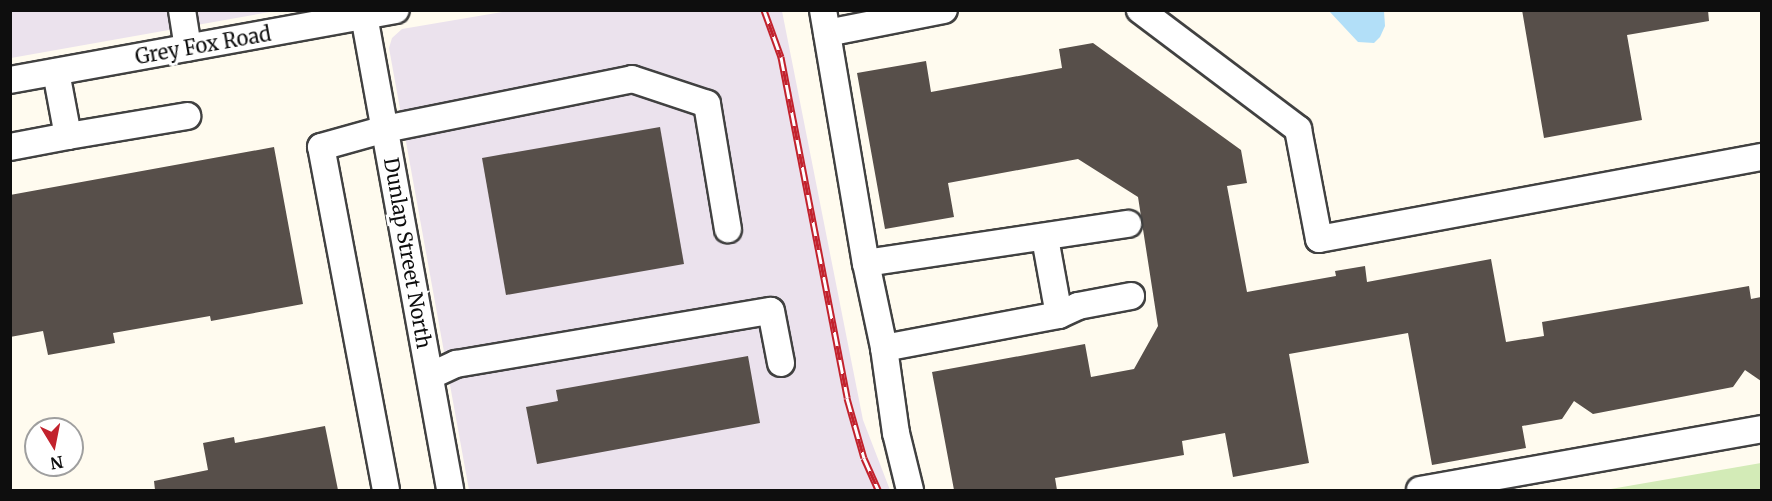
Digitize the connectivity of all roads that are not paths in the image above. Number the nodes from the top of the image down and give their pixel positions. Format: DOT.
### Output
graph roads {
  1 [pos="182,10"];
  2 [pos="396,10"];
  3 [pos="944,10"];
  4 [pos="1140,10"];
  5 [pos="363,13"];
  6 [pos="825,22"];
  7 [pos="188,48"];
  8 [pos="56,72"];
  9 [pos="10,80"];
  10 [pos="187,116"];
  11 [pos="385,129"];
  12 [pos="68,136"];
  13 [pos="10,147"];
  14 [pos="1761,157"];
  15 [pos="1128,224"];
  16 [pos="728,229"];
  17 [pos="1046,238"];
  18 [pos="866,263"];
  19 [pos="1131,296"];
  20 [pos="1059,315"];
  21 [pos="884,348"];
  22 [pos="781,363"];
  23 [pos="430,376"];
  24 [pos="1761,429"];
  25 [pos="386,490"];
  26 [pos="450,490"];
  27 [pos="910,490"];
  28 [pos="1420,490"];
  1 -- 7 [label="street"];
  2 -- 5 [label="street, Grey Fox Road"];
  3 -- 6 [label="street"];
  4 -- 14 [label="street"];
  5 -- 7 [label="street, Grey Fox Road"];
  5 -- 11 [label="street, Dunlap Street North"];
  6 -- 18 [label="street"];
  7 -- 8 [label="street, Grey Fox Road"];
  8 -- 9 [label="street, Grey Fox Road"];
  8 -- 12 [label="street"];
  10 -- 12 [label="street"];
  11 -- 16 [label="street"];
  11 -- 23 [label="street, Dunlap Street North"];
  11 -- 25 [label="street"];
  12 -- 13 [label="street"];
  15 -- 17 [label="street"];
  17 -- 18 [label="street"];
  17 -- 20 [label="street"];
  18 -- 21 [label="street"];
  19 -- 20 [label="street"];
  20 -- 21 [label="street"];
  21 -- 27 [label="street"];
  22 -- 23 [label="street"];
  23 -- 26 [label="street, Dunlap Street North"];
  24 -- 28 [label="street"];
}
